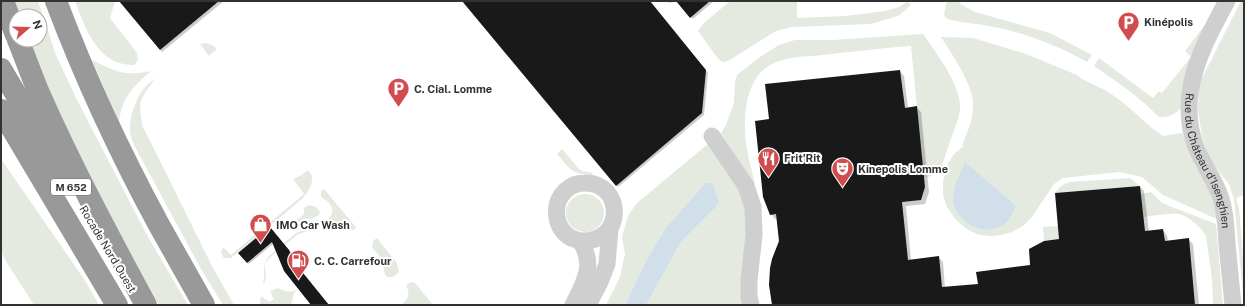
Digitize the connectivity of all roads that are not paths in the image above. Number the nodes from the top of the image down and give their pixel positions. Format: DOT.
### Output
graph roads {
  1 [pos="3,1"];
  2 [pos="56,1"];
  3 [pos="1227,1"];
  4 [pos="8,14"];
  5 [pos="21,48"];
  6 [pos="1,69"];
  7 [pos="1,110"];
  8 [pos="1,130"];
  9 [pos="712,136"];
  10 [pos="47,187"];
  11 [pos="610,229"];
  12 [pos="580,241"];
  13 [pos="589,303"];
  14 [pos="117,305"];
  15 [pos="142,305"];
  16 [pos="146,305"];
  17 [pos="204,305"];
  18 [pos="573,305"];
  19 [pos="751,305"];
  20 [pos="1233,305"];
  1 -- 4 [label="highway"];
  2 -- 17 [label="highway"];
  3 -- 20 [label="street, Rue du Château d'Isenghien"];
  5 -- 16 [label="highway"];
  6 -- 15 [label="highway, Rocade Nord Ouest / M 652"];
  7 -- 10 [label="highway, Rocade Nord Ouest / M 652"];
  8 -- 10 [label="highway"];
  9 -- 19 [label="street"];
  10 -- 14 [label="highway, Rocade Nord Ouest / M 652"];
  11 -- 12 [label="street"];
  11 -- 12 [label="street"];
  11 -- 13 [label="street"];
  12 -- 18 [label="street"];
}
